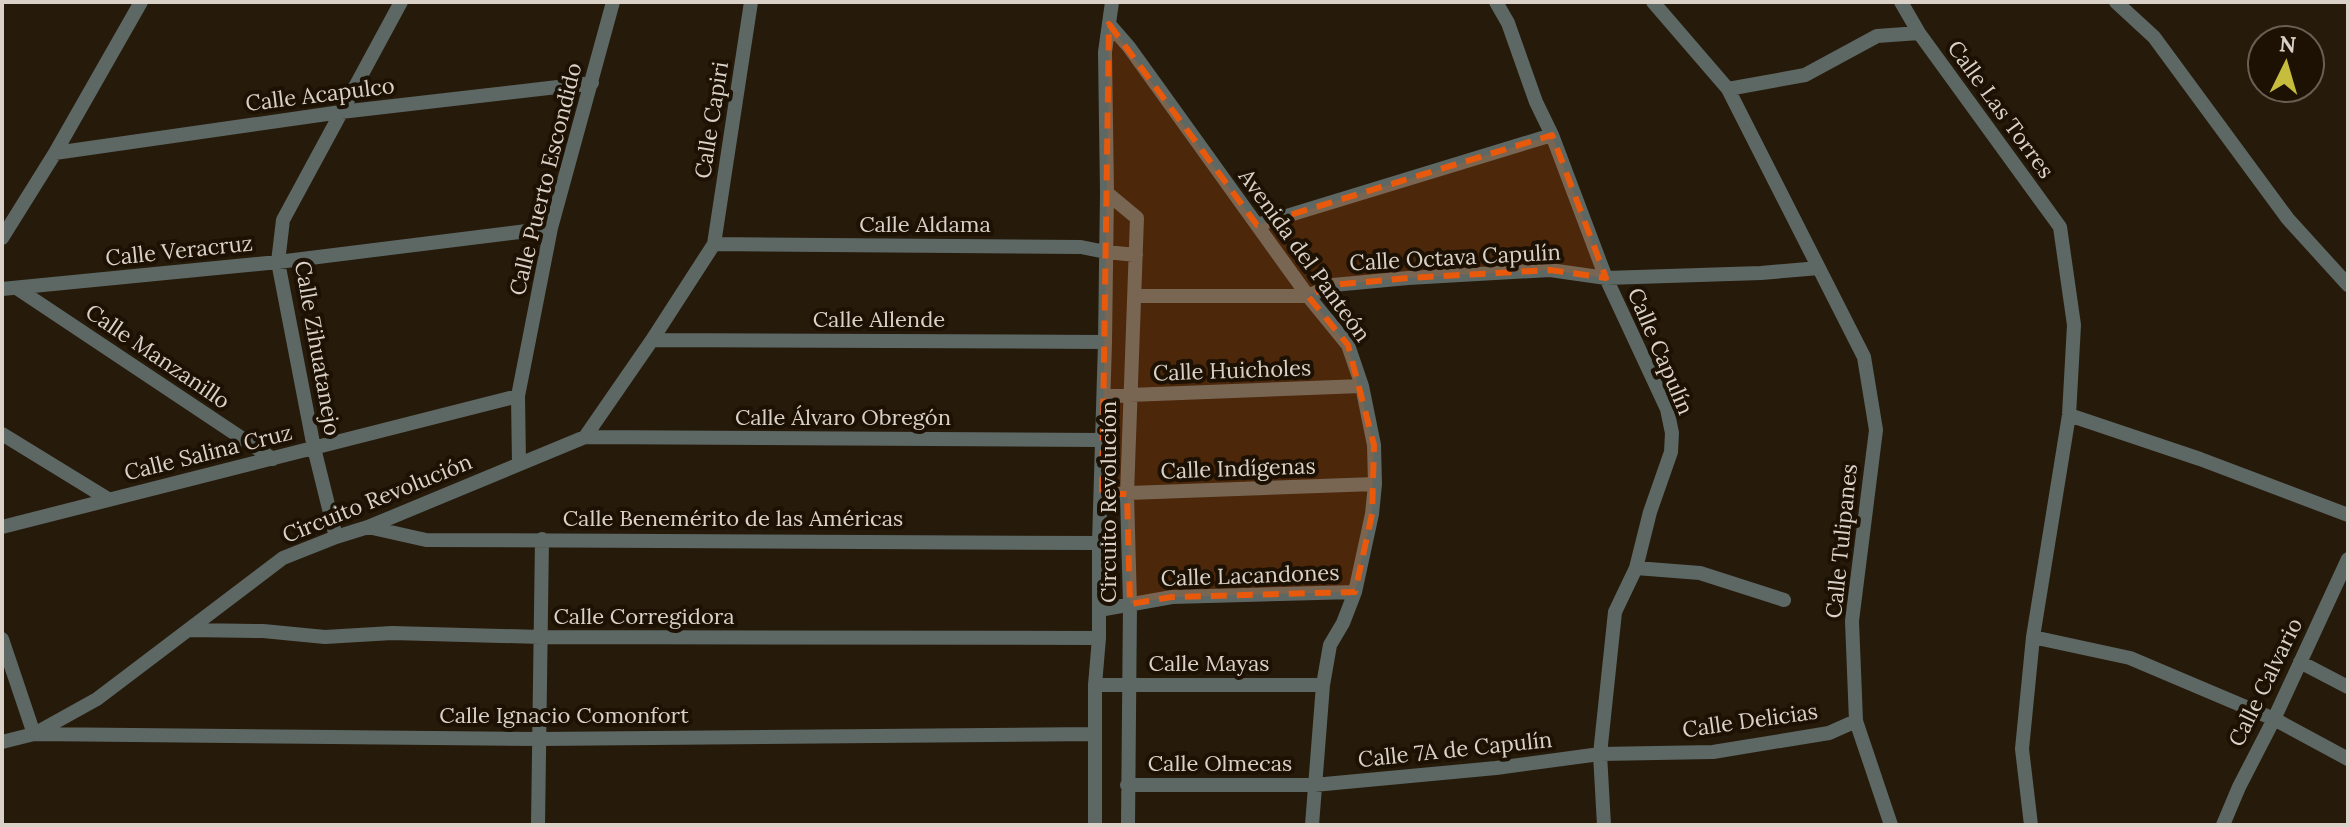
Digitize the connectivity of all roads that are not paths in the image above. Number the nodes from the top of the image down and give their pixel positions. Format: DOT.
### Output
graph roads {
  1 [pos="141,2"];
  2 [pos="401,2"];
  3 [pos="613,2"];
  4 [pos="751,2"];
  5 [pos="1112,2"];
  6 [pos="1496,2"];
  7 [pos="1653,2"];
  8 [pos="1901,2"];
  9 [pos="2116,2"];
  10 [pos="1109,24"];
  11 [pos="1919,33"];
  12 [pos="592,83"];
  13 [pos="1728,89"];
  14 [pos="341,112"];
  15 [pos="1552,135"];
  16 [pos="55,153"];
  17 [pos="1107,193"];
  18 [pos="1257,225"];
  19 [pos="551,228"];
  20 [pos="2,238"];
  21 [pos="714,244"];
  22 [pos="1106,252"];
  23 [pos="1136,255"];
  24 [pos="278,262"];
  25 [pos="1819,268"];
  26 [pos="1606,278"];
  27 [pos="2348,285"];
  28 [pos="2,289"];
  29 [pos="18,289"];
  30 [pos="1135,296"];
  31 [pos="1308,296"];
  32 [pos="652,340"];
  33 [pos="1105,342"];
  34 [pos="1362,386"];
  35 [pos="518,396"];
  36 [pos="1104,396"];
  37 [pos="1131,396"];
  38 [pos="2069,415"];
  39 [pos="2,434"];
  40 [pos="585,437"];
  41 [pos="1101,440"];
  42 [pos="314,448"];
  43 [pos="273,459"];
  44 [pos="519,464"];
  45 [pos="1375,484"];
  46 [pos="1102,494"];
  47 [pos="1127,494"];
  48 [pos="108,499"];
  49 [pos="2348,515"];
  50 [pos="2,527"];
  51 [pos="368,527"];
  52 [pos="336,537"];
  53 [pos="542,539"];
  54 [pos="1099,543"];
  55 [pos="2348,559"];
  56 [pos="1636,568"];
  57 [pos="1355,592"];
  58 [pos="1784,600"];
  59 [pos="1130,604"];
  60 [pos="1099,610"];
  61 [pos="189,630"];
  62 [pos="541,637"];
  63 [pos="2033,637"];
  64 [pos="1099,638"];
  65 [pos="2,639"];
  66 [pos="2300,662"];
  67 [pos="1095,685"];
  68 [pos="1128,685"];
  69 [pos="1323,685"];
  70 [pos="2348,687"];
  71 [pos="2274,719"];
  72 [pos="1856,721"];
  73 [pos="34,734"];
  74 [pos="1094,734"];
  75 [pos="539,739"];
  76 [pos="2,742"];
  77 [pos="1600,754"];
  78 [pos="2348,759"];
  79 [pos="1127,785"];
  80 [pos="1314,785"];
  81 [pos="538,825"];
  82 [pos="1095,825"];
  83 [pos="1128,825"];
  84 [pos="1312,825"];
  85 [pos="1604,825"];
  86 [pos="1891,825"];
  87 [pos="2031,825"];
  88 [pos="2223,825"];
  1 -- 16 [label="street"];
  2 -- 14 [label="street, Calle Zihuatanejo"];
  3 -- 12 [label="street, Calle Puerto Escondido"];
  4 -- 21 [label="street, Calle Capiri"];
  5 -- 10 [label="street, Circuito Revolución"];
  6 -- 15 [label="street, Calle Capulín"];
  7 -- 13 [label="street"];
  8 -- 11 [label="street"];
  9 -- 27 [label="street"];
  10 -- 17 [label="street, Circuito Revolución"];
  10 -- 18 [label="street, Avenida del Panteón"];
  11 -- 13 [label="street, Calle Las Torres"];
  11 -- 38 [label="street, Calle Las Torres"];
  12 -- 14 [label="street, Calle Acapulco"];
  12 -- 19 [label="street, Calle Puerto Escondido"];
  13 -- 25 [label="street"];
  14 -- 16 [label="street, Calle Acapulco"];
  14 -- 24 [label="street, Calle Zihuatanejo"];
  15 -- 18 [label="street"];
  15 -- 26 [label="street, Calle Capulín"];
  16 -- 20 [label="street"];
  17 -- 22 [label="street, Circuito Revolución"];
  17 -- 23 [label="street, Circuito Revolución"];
  18 -- 31 [label="street, Avenida del Panteón"];
  19 -- 24 [label="street, Calle Veracruz"];
  19 -- 35 [label="street, Calle Puerto Escondido"];
  21 -- 22 [label="street, Calle Aldama"];
  21 -- 32 [label="street"];
  22 -- 23 [label="street, Calle Aldama"];
  22 -- 33 [label="street, Circuito Revolución"];
  23 -- 30 [label="street, Circuito Revolución"];
  24 -- 29 [label="street, Calle Veracruz"];
  24 -- 42 [label="street, Calle Zihuatanejo"];
  25 -- 26 [label="street, Calle Octava Capulín"];
  25 -- 72 [label="street, Calle Tulipanes"];
  26 -- 31 [label="street, Calle Octava Capulín"];
  26 -- 56 [label="street, Calle Capulín"];
  28 -- 29 [label="street, Calle Veracruz"];
  29 -- 43 [label="street, Calle Manzanillo"];
  30 -- 31 [label="street, Calle Octava Capulín"];
  30 -- 37 [label="street, Circuito Revolución"];
  31 -- 34 [label="street, Avenida del Panteón"];
  32 -- 33 [label="street, Calle Allende"];
  32 -- 40 [label="street"];
  33 -- 36 [label="street, Circuito Revolución"];
  34 -- 37 [label="street, Calle Huicholes"];
  34 -- 45 [label="street, Avenida del Panteón"];
  35 -- 42 [label="street, Calle Salina Cruz"];
  35 -- 44 [label="street, Calle Puerto Escondido"];
  36 -- 37 [label="street, Calle Huicholes"];
  36 -- 41 [label="street, Circuito Revolución"];
  37 -- 47 [label="street, Circuito Revolución"];
  38 -- 49 [label="street"];
  38 -- 63 [label="street, Calle Las Torres"];
  39 -- 48 [label="street"];
  40 -- 41 [label="street, Calle Álvaro Obregón"];
  40 -- 44 [label="street, Circuito Revolución"];
  41 -- 46 [label="street, Circuito Revolución"];
  42 -- 43 [label="street, Calle Salina Cruz"];
  42 -- 52 [label="street, Calle Zihuatanejo"];
  43 -- 48 [label="street, Calle Salina Cruz"];
  44 -- 51 [label="street, Circuito Revolución"];
  45 -- 47 [label="street, Calle Indígenas"];
  45 -- 57 [label="street, Avenida del Panteón"];
  46 -- 47 [label="street, Calle Indígenas"];
  46 -- 54 [label="street, Circuito Revolución"];
  47 -- 59 [label="street, Circuito Revolución"];
  48 -- 50 [label="street, Calle Salina Cruz"];
  51 -- 52 [label="street, Circuito Revolución"];
  51 -- 53 [label="street, Calle Benemérito de las Américas"];
  52 -- 61 [label="street, Circuito Revolución"];
  53 -- 54 [label="street, Calle Benemérito de las Américas"];
  53 -- 62 [label="street"];
  54 -- 60 [label="street, Circuito Revolución"];
  55 -- 66 [label="street, Calle Calvario"];
  56 -- 58 [label="street"];
  56 -- 77 [label="street, Calle Capulín"];
  57 -- 59 [label="street, Calle Lacandones"];
  57 -- 69 [label="street, Avenida del Panteón"];
  59 -- 60 [label="street, Calle Lacandones"];
  59 -- 68 [label="street, Circuito Revolución"];
  60 -- 64 [label="street, Circuito Revolución"];
  61 -- 62 [label="street, Calle Corregidora"];
  61 -- 73 [label="street, Circuito Revolución"];
  62 -- 64 [label="street, Calle Corregidora"];
  62 -- 75 [label="street"];
  63 -- 71 [label="street"];
  63 -- 87 [label="street, Calle Las Torres"];
  64 -- 67 [label="street, Circuito Revolución"];
  65 -- 73 [label="street"];
  66 -- 70 [label="street"];
  66 -- 71 [label="street, Calle Calvario"];
  67 -- 68 [label="street, Calle Mayas"];
  67 -- 74 [label="street, Circuito Revolución"];
  68 -- 69 [label="street, Calle Mayas"];
  68 -- 79 [label="street, Circuito Revolución"];
  69 -- 80 [label="street, Avenida del Panteón"];
  71 -- 78 [label="street"];
  71 -- 88 [label="street, Calle Calvario"];
  72 -- 77 [label="street, Calle Delicias"];
  72 -- 86 [label="street, Calle Tulipanes"];
  73 -- 75 [label="street, Calle Ignacio Comonfort"];
  73 -- 76 [label="street, Circuito Revolución"];
  74 -- 75 [label="street, Calle Ignacio Comonfort"];
  74 -- 82 [label="street, Circuito Revolución"];
  75 -- 81 [label="street"];
  77 -- 80 [label="street, Calle 7A de Capulín"];
  77 -- 85 [label="street, Calle Capulín"];
  79 -- 80 [label="street, Calle Olmecas"];
  79 -- 83 [label="street, Circuito Revolución"];
  80 -- 84 [label="street, Avenida del Panteón"];
}
